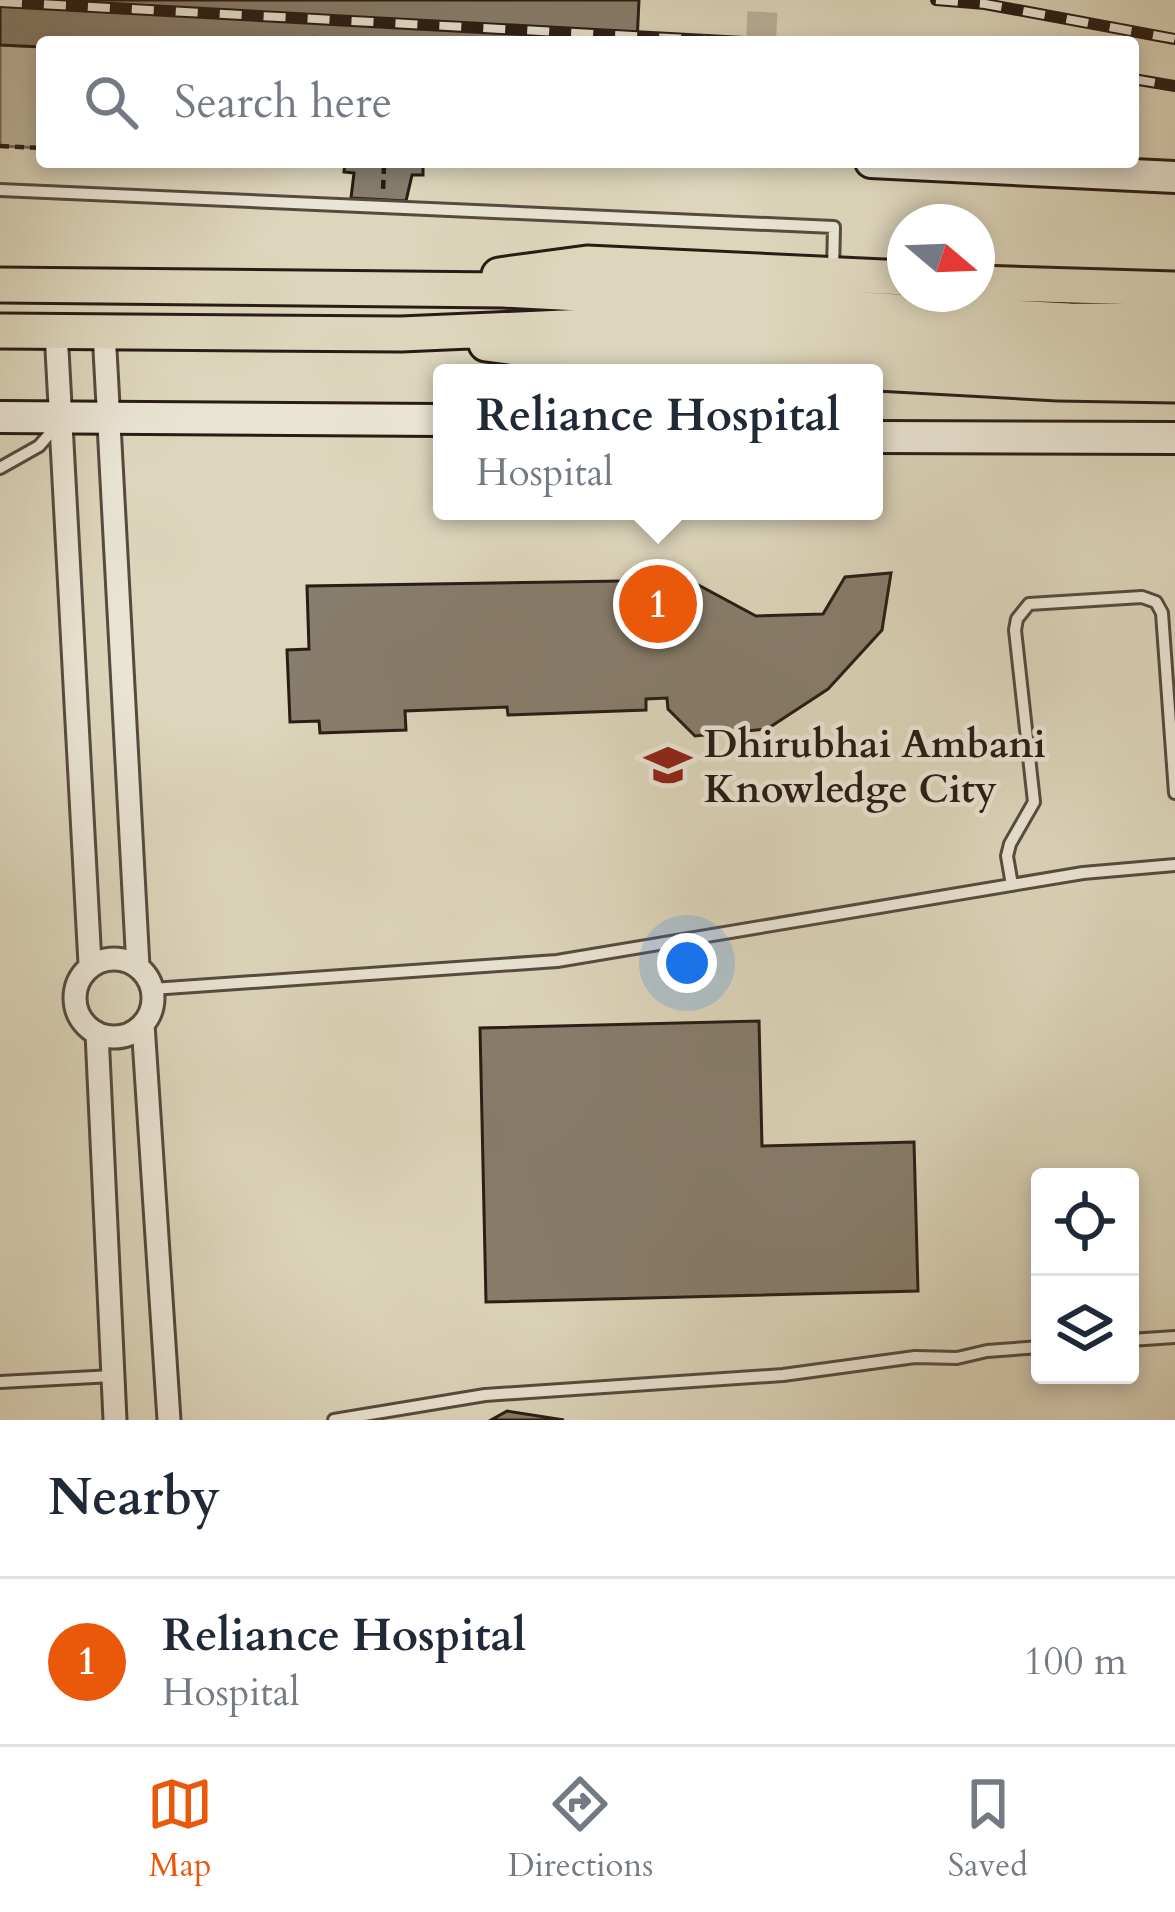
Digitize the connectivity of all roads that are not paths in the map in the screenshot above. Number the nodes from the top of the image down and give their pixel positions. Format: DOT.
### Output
graph roads {
  1 [pos="993,168"];
  2 [pos="1175,177"];
  3 [pos="0,190"];
  4 [pos="833,274"];
  5 [pos="887,277"];
  6 [pos="995,284"];
  7 [pos="0,285"];
  8 [pos="402,289"];
  9 [pos="1175,289"];
  10 [pos="588,310"];
  11 [pos="1175,321"];
  12 [pos="0,331"];
  13 [pos="56,331"];
  14 [pos="104,331"];
  15 [pos="401,334"];
  16 [pos="1175,353"];
  17 [pos="712,364"];
  18 [pos="883,373"];
  19 [pos="1175,385"];
  20 [pos="0,417"];
  21 [pos="61,420"];
  22 [pos="109,420"];
  23 [pos="433,420"];
  24 [pos="883,437"];
  25 [pos="1175,438"];
  26 [pos="0,468"];
  27 [pos="1175,793"];
  28 [pos="1175,865"];
  29 [pos="1012,885"];
  30 [pos="91,964"];
  31 [pos="138,967"];
  32 [pos="152,989"];
  33 [pos="143,1024"];
  34 [pos="97,1034"];
  35 [pos="1175,1337"];
  36 [pos="1139,1339"];
  37 [pos="1031,1348"];
  38 [pos="112,1376"];
  39 [pos="0,1382"];
  40 [pos="115,1420"];
  41 [pos="169,1420"];
  42 [pos="334,1420"];
  1 -- 2 [label="street"];
  3 -- 4 [label="lane"];
  4 -- 5 [label="main road"];
  4 -- 8 [label="main road"];
  6 -- 9 [label="main road"];
  7 -- 8 [label="main road"];
  8 -- 10 [label="main road"];
  10 -- 11 [label="main road"];
  10 -- 15 [label="main road"];
  10 -- 16 [label="main road"];
  12 -- 13 [label="main road"];
  13 -- 14 [label="main road"];
  13 -- 21 [label="street"];
  14 -- 15 [label="main road"];
  14 -- 22 [label="street"];
  15 -- 17 [label="main road"];
  18 -- 19 [label="main road"];
  20 -- 21 [label="street"];
  21 -- 22 [label="street"];
  21 -- 26 [label="lane"];
  21 -- 30 [label="street"];
  22 -- 23 [label="street"];
  22 -- 31 [label="street"];
  24 -- 25 [label="street"];
  27 -- 29 [label="lane"];
  28 -- 29 [label="lane"];
  29 -- 32 [label="lane"];
  30 -- 31 [label="street"];
  30 -- 34 [label="street"];
  31 -- 32 [label="street"];
  32 -- 33 [label="street"];
  33 -- 34 [label="street"];
  33 -- 41 [label="street"];
  34 -- 38 [label="street"];
  35 -- 36 [label="lane"];
  37 -- 42 [label="lane"];
  38 -- 39 [label="lane"];
  38 -- 40 [label="street"];
}
